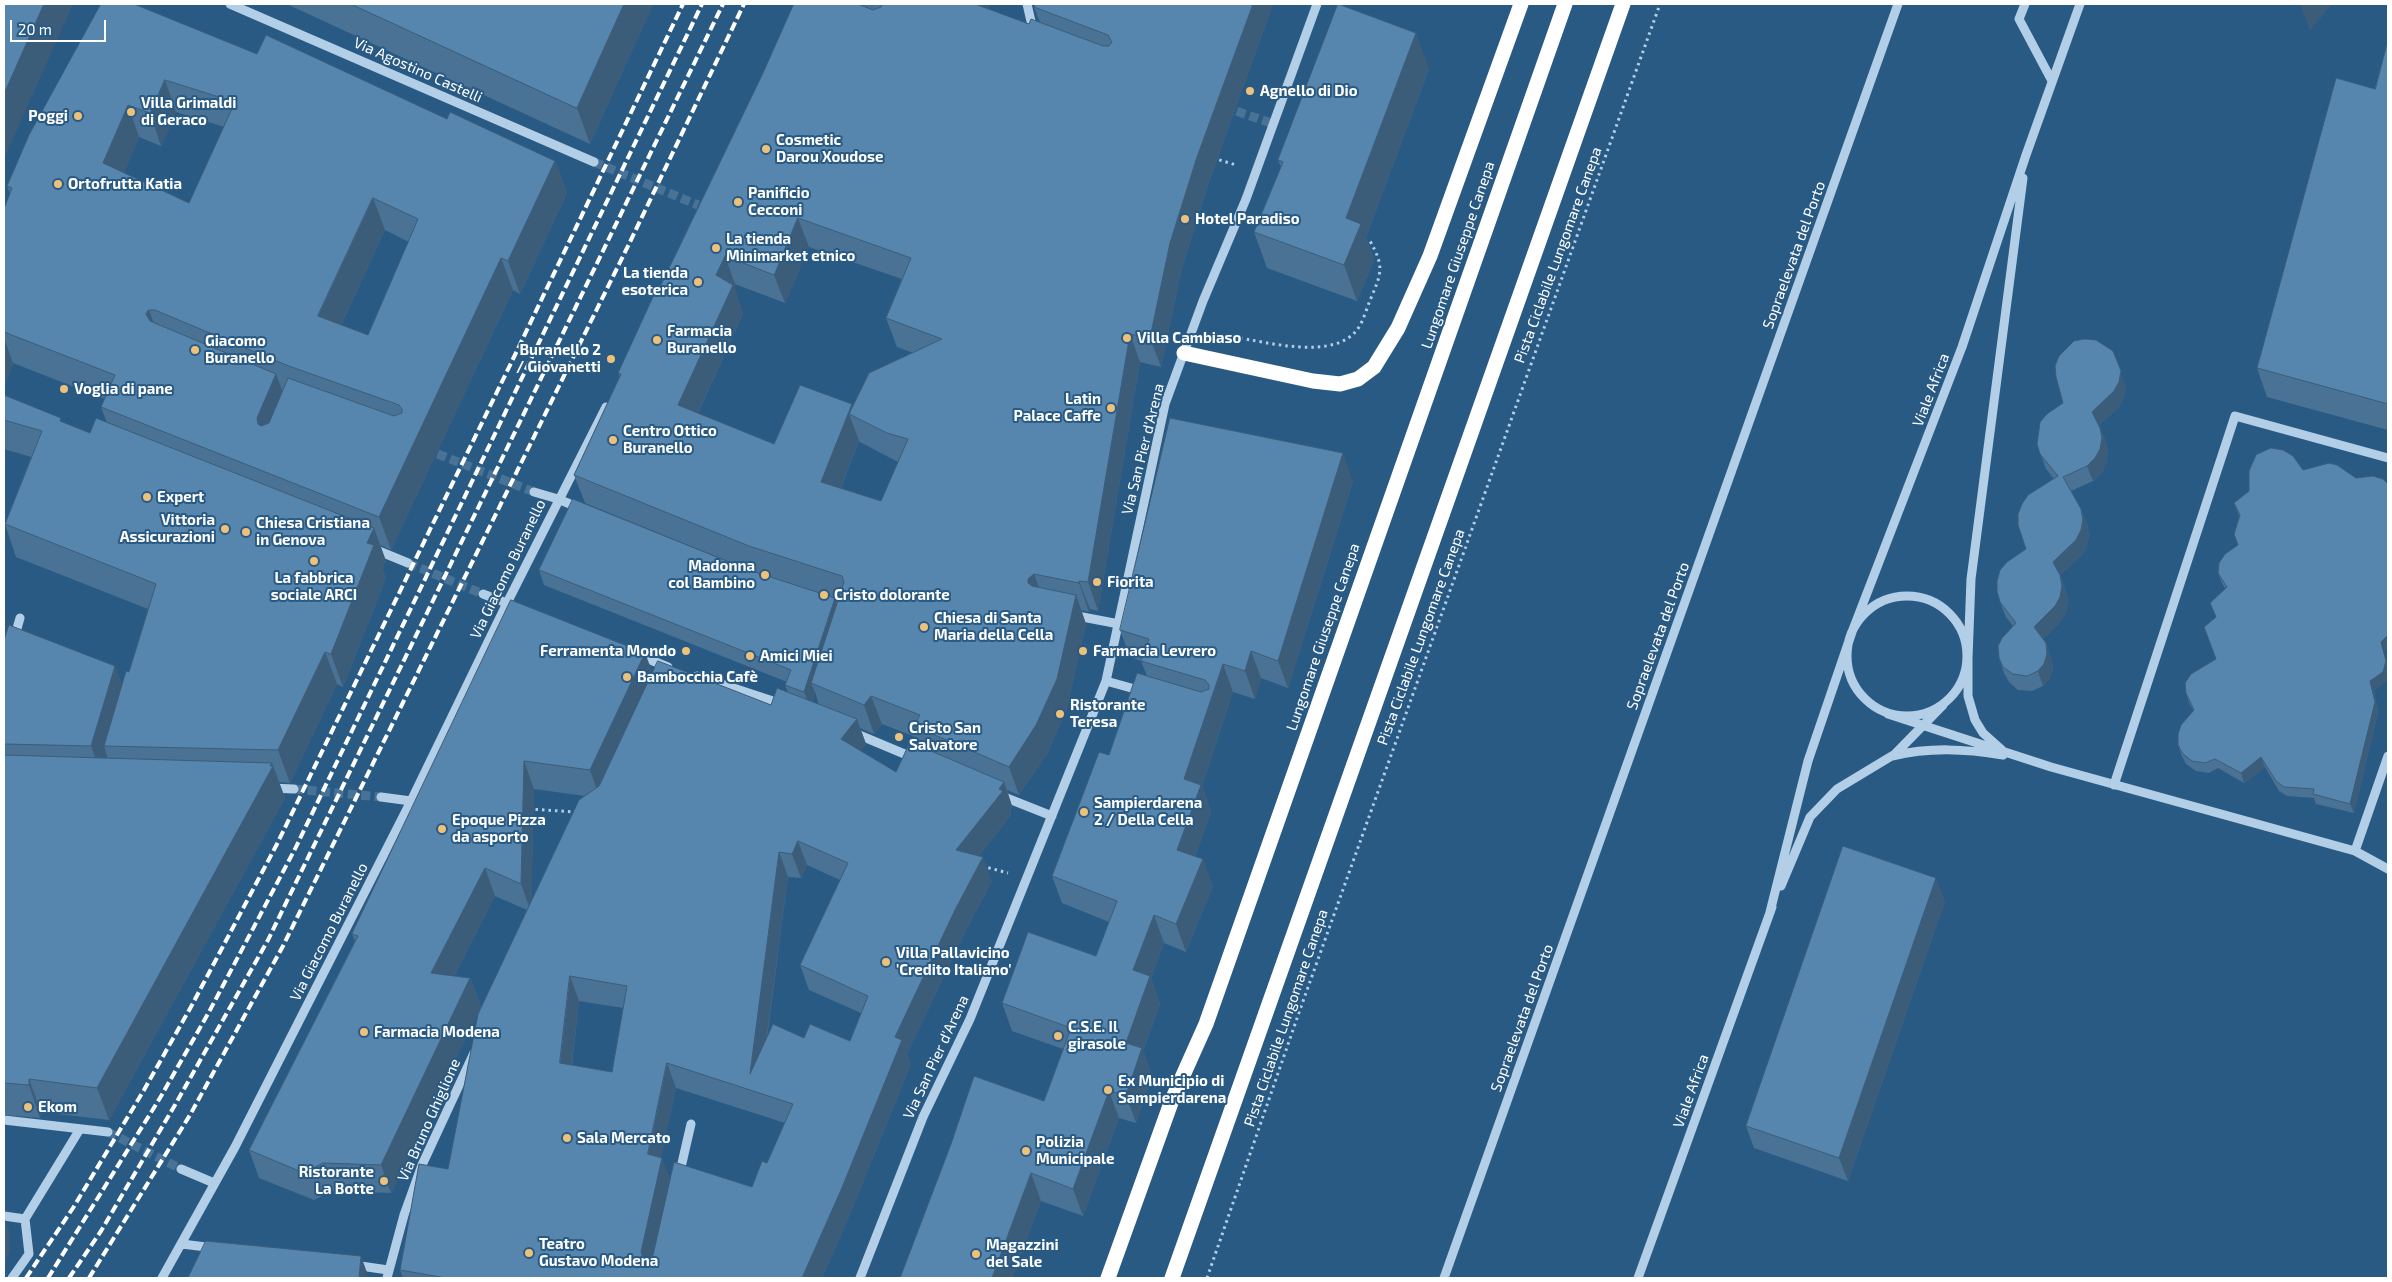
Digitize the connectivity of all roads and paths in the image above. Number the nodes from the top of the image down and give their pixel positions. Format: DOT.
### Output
graph roads {
  1 [pos="230,4"];
  2 [pos="1028,4"];
  3 [pos="1317,4"];
  4 [pos="1521,4"];
  5 [pos="1565,4"];
  6 [pos="1623,4"];
  7 [pos="1660,4"];
  8 [pos="1898,4"];
  9 [pos="2025,4"];
  10 [pos="2080,4"];
  11 [pos="1035,38"];
  12 [pos="2052,81"];
  13 [pos="2026,155"];
  14 [pos="1210,157"];
  15 [pos="594,162"];
  16 [pos="1256,172"];
  17 [pos="1370,241"];
  18 [pos="1230,336"];
  19 [pos="1184,353"];
  20 [pos="608,402"];
  21 [pos="2388,458"];
  22 [pos="534,492"];
  23 [pos="558,499"];
  24 [pos="595,514"];
  25 [pos="364,545"];
  26 [pos="408,563"];
  27 [pos="483,594"];
  28 [pos="506,603"];
  29 [pos="520,608"];
  30 [pos="1063,613"];
  31 [pos="20,618"];
  32 [pos="1119,624"];
  33 [pos="1852,632"];
  34 [pos="11,652"];
  35 [pos="632,653"];
  36 [pos="1968,658"];
  37 [pos="678,670"];
  38 [pos="665,676"];
  39 [pos="1106,681"];
  40 [pos="1151,694"];
  41 [pos="1943,705"];
  42 [pos="795,709"];
  43 [pos="1888,714"];
  44 [pos="1924,725"];
  45 [pos="840,727"];
  46 [pos="2002,750"];
  47 [pos="1892,756"];
  48 [pos="2388,756"];
  49 [pos="2025,759"];
  50 [pos="922,762"];
  51 [pos="2114,785"];
  52 [pos="265,788"];
  53 [pos="294,789"];
  54 [pos="994,793"];
  55 [pos="381,797"];
  56 [pos="531,800"];
  57 [pos="411,801"];
  58 [pos="576,812"];
  59 [pos="1052,816"];
  60 [pos="2355,851"];
  61 [pos="973,863"];
  62 [pos="2388,869"];
  63 [pos="1028,878"];
  64 [pos="1770,912"];
  65 [pos="476,1047"];
  66 [pos="4,1120"];
  67 [pos="691,1124"];
  68 [pos="80,1129"];
  69 [pos="108,1132"];
  70 [pos="181,1169"];
  71 [pos="678,1182"];
  72 [pos="214,1183"];
  73 [pos="4,1216"];
  74 [pos="25,1219"];
  75 [pos="182,1244"];
  76 [pos="222,1249"];
  77 [pos="348,1265"];
  78 [pos="388,1274"];
  79 [pos="12,1278"];
  80 [pos="162,1278"];
  81 [pos="860,1278"];
  82 [pos="1108,1278"];
  83 [pos="1172,1278"];
  84 [pos="1207,1278"];
  85 [pos="1444,1278"];
  86 [pos="1638,1278"];
  1 -- 15 [label="street, Via Agostino Castelli"];
  2 -- 11 [label="street"];
  3 -- 16 [label="street, Via San Pier d'Arena"];
  4 -- 19 [label="highway"];
  5 -- 82 [label="highway, Lungomare Giuseppe Canepa"];
  6 -- 83 [label="highway"];
  7 -- 84 [label="path, Pista Ciclabile Lungomare Canepa"];
  8 -- 85 [label="street, Sopraelevata del Porto"];
  9 -- 12 [label="street"];
  10 -- 12 [label="street, Viale Africa"];
  12 -- 13 [label="street, Viale Africa"];
  13 -- 33 [label="street, Viale Africa"];
  13 -- 36 [label="street, Viale Africa"];
  14 -- 16 [label="path"];
  16 -- 19 [label="street, Via San Pier d'Arena"];
  17 -- 18 [label="path"];
  19 -- 32 [label="street, Via San Pier d'Arena"];
  20 -- 23 [label="street, Via Giacomo Buranello"];
  21 -- 51 [label="street"];
  22 -- 23 [label="street"];
  23 -- 24 [label="street"];
  23 -- 28 [label="street, Via Giacomo Buranello"];
  25 -- 26 [label="street"];
  27 -- 28 [label="street"];
  28 -- 29 [label="street"];
  28 -- 57 [label="street, Via Giacomo Buranello"];
  30 -- 32 [label="street"];
  31 -- 34 [label="street"];
  32 -- 39 [label="street, Via San Pier d'Arena"];
  33 -- 36 [label="street, Viale Africa"];
  33 -- 43 [label="street, Viale Africa"];
  33 -- 64 [label="street, Viale Africa"];
  35 -- 37 [label="street"];
  36 -- 41 [label="street, Viale Africa"];
  36 -- 46 [label="street"];
  37 -- 38 [label="street"];
  37 -- 42 [label="street"];
  39 -- 40 [label="street"];
  39 -- 59 [label="street, Via San Pier d'Arena"];
  41 -- 43 [label="street, Viale Africa"];
  41 -- 44 [label="street, Viale Africa"];
  43 -- 44 [label="street"];
  44 -- 46 [label="street"];
  44 -- 47 [label="street, Viale Africa"];
  45 -- 50 [label="street"];
  46 -- 49 [label="street"];
  47 -- 49 [label="street, Viale Africa"];
  47 -- 64 [label="street, Viale Africa"];
  48 -- 60 [label="street"];
  49 -- 51 [label="street"];
  51 -- 60 [label="street"];
  52 -- 53 [label="street"];
  54 -- 59 [label="street"];
  55 -- 57 [label="street"];
  56 -- 58 [label="path"];
  57 -- 72 [label="street, Via Giacomo Buranello"];
  59 -- 63 [label="street, Via San Pier d'Arena"];
  60 -- 62 [label="street"];
  61 -- 63 [label="path"];
  63 -- 81 [label="street, Via San Pier d'Arena"];
  64 -- 86 [label="street, Viale Africa"];
  65 -- 78 [label="street, Via Bruno Ghiglione"];
  66 -- 68 [label="street"];
  67 -- 71 [label="street"];
  68 -- 69 [label="street"];
  68 -- 74 [label="street"];
  70 -- 72 [label="street"];
  72 -- 75 [label="street, Via Giacomo Buranello"];
  73 -- 74 [label="street"];
  74 -- 79 [label="street"];
  75 -- 76 [label="street"];
  75 -- 80 [label="street, Via Giacomo Buranello"];
  77 -- 78 [label="street"];
}
